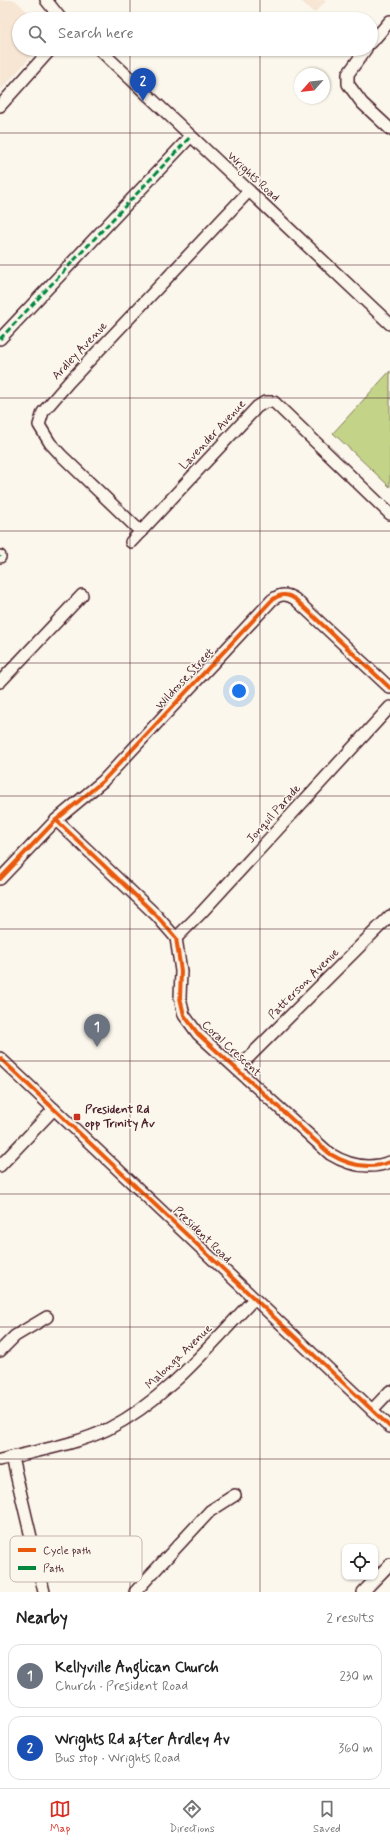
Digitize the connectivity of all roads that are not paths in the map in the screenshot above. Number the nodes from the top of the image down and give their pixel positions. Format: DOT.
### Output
graph roads {
  1 [pos="46,0"];
  2 [pos="55,12"];
  3 [pos="390,21"];
  4 [pos="378,35"];
  5 [pos="45,56"];
  6 [pos="105,56"];
  7 [pos="361,56"];
  8 [pos="0,106"];
  9 [pos="390,129"];
  10 [pos="191,136"];
  11 [pos="249,191"];
  12 [pos="390,324"];
  13 [pos="0,339"];
  14 [pos="390,514"];
  15 [pos="141,532"];
  16 [pos="131,542"];
  17 [pos="82,595"];
  18 [pos="0,682"];
  19 [pos="390,688"];
  20 [pos="390,707"];
  21 [pos="56,820"];
  22 [pos="0,879"];
  23 [pos="390,916"];
  24 [pos="176,938"];
  25 [pos="0,1058"];
  26 [pos="237,1069"];
  27 [pos="54,1108"];
  28 [pos="390,1162"];
  29 [pos="0,1166"];
  30 [pos="254,1299"];
  31 [pos="47,1317"];
  32 [pos="0,1351"];
  33 [pos="390,1391"];
  34 [pos="372,1410"];
  35 [pos="390,1427"];
  36 [pos="12,1457"];
  37 [pos="0,1460"];
  38 [pos="235,1495"];
  39 [pos="31,1536"];
  40 [pos="390,1564"];
  41 [pos="42,1582"];
  42 [pos="44,1592"];
  43 [pos="135,1592"];
  44 [pos="363,1592"];
  1 -- 2 [label="street"];
  3 -- 4 [label="street"];
  5 -- 8 [label="street"];
  6 -- 10 [label="street, Wrights Road"];
  7 -- 9 [label="street"];
  10 -- 11 [label="street, Wrights Road"];
  10 -- 13 [label="street"];
  11 -- 12 [label="street, Wrights Road"];
  11 -- 15 [label="street, Ardley Avenue"];
  14 -- 15 [label="street, Lavender Avenue"];
  15 -- 16 [label="street, Lavender Avenue"];
  17 -- 18 [label="street"];
  19 -- 21 [label="street, Wildrose Street"];
  20 -- 24 [label="street, Jonquil Parade"];
  21 -- 22 [label="street, Wildrose Street"];
  21 -- 24 [label="street"];
  23 -- 26 [label="street, Patterson Avenue"];
  24 -- 26 [label="street, Coral Crescent"];
  25 -- 27 [label="street, President Road"];
  26 -- 28 [label="street, Coral Crescent"];
  27 -- 29 [label="street"];
  27 -- 30 [label="street, President Road"];
  30 -- 34 [label="street, President Road"];
  30 -- 36 [label="street, Malonga Avenue"];
  31 -- 32 [label="street"];
  33 -- 34 [label="street"];
  34 -- 35 [label="street, President Road"];
  36 -- 37 [label="street, Malonga Avenue"];
  36 -- 39 [label="street"];
  38 -- 43 [label="street"];
  40 -- 44 [label="street"];
  41 -- 42 [label="street"];
}
